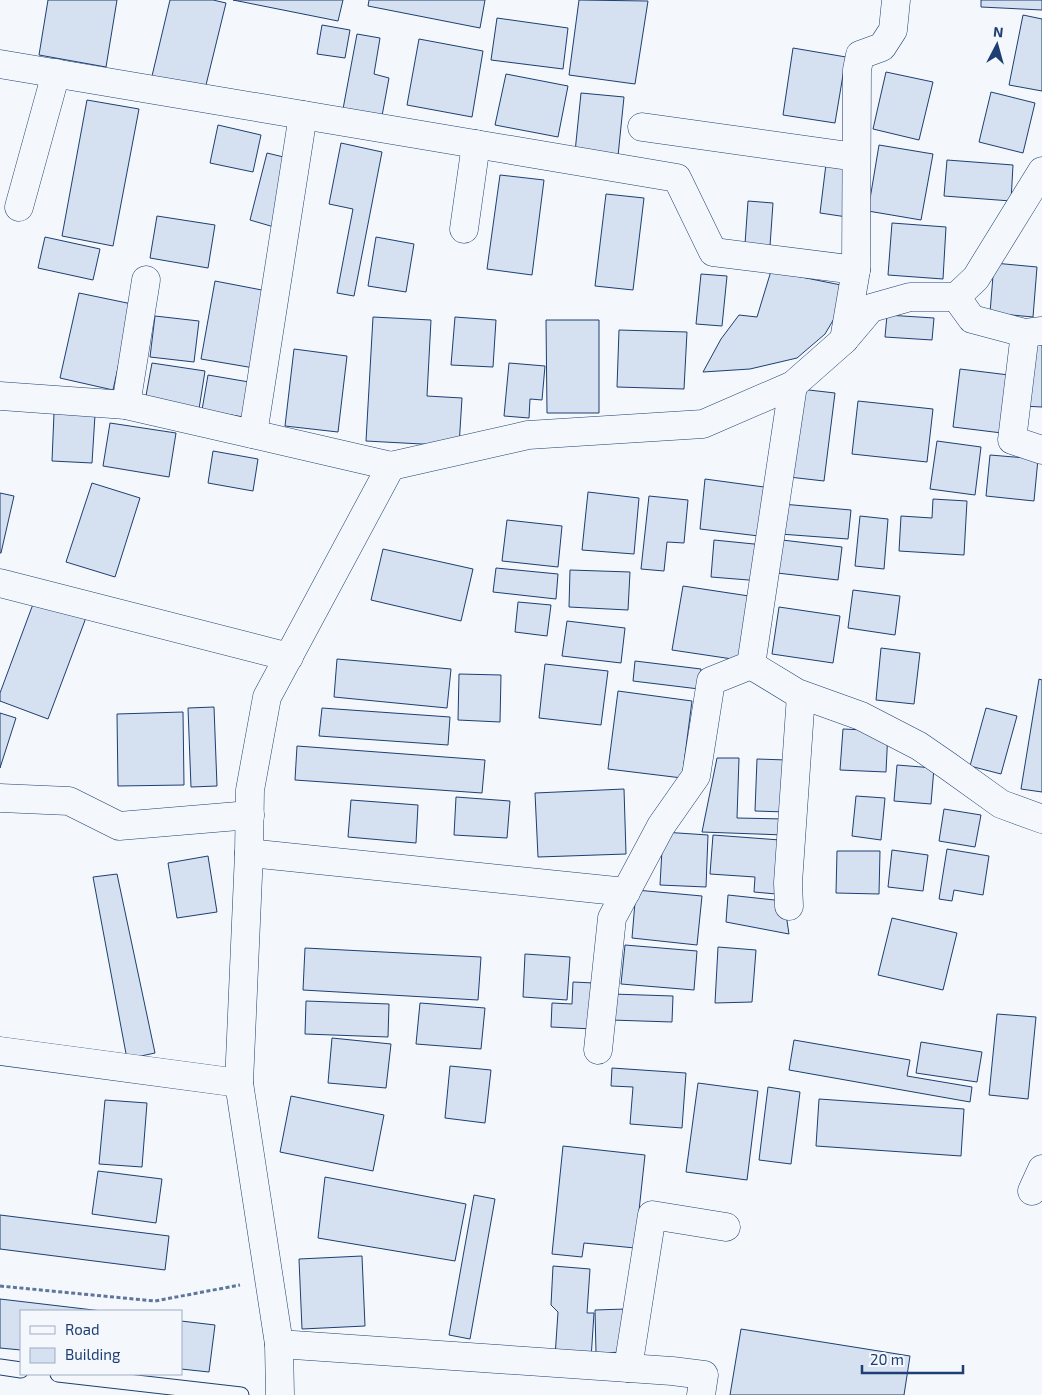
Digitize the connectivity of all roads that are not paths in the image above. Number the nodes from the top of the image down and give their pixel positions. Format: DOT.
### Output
graph roads {
  1 [pos="896,0"];
  2 [pos="0,64"];
  3 [pos="56,73"];
  4 [pos="303,115"];
  5 [pos="642,127"];
  6 [pos="476,144"];
  7 [pos="856,156"];
  8 [pos="1042,171"];
  9 [pos="19,206"];
  10 [pos="464,229"];
  11 [pos="856,270"];
  12 [pos="146,280"];
  13 [pos="956,297"];
  14 [pos="1034,332"];
  15 [pos="844,340"];
  16 [pos="793,385"];
  17 [pos="0,396"];
  18 [pos="126,405"];
  19 [pos="253,434"];
  20 [pos="1042,450"];
  21 [pos="391,466"];
  22 [pos="0,583"];
  23 [pos="289,657"];
  24 [pos="751,665"];
  25 [pos="801,695"];
  26 [pos="0,798"];
  27 [pos="250,815"];
  28 [pos="1042,819"];
  29 [pos="249,853"];
  30 [pos="626,892"];
  31 [pos="789,906"];
  32 [pos="598,1050"];
  33 [pos="0,1051"];
  34 [pos="239,1083"];
  35 [pos="726,1227"];
  36 [pos="279,1344"];
  37 [pos="0,1367"];
  38 [pos="628,1368"];
  39 [pos="20,1370"];
  40 [pos="67,1375"];
  41 [pos="241,1395"];
  42 [pos="280,1395"];
  43 [pos="701,1395"];
  1 -- 7 [label="street"];
  2 -- 3 [label="street"];
  3 -- 4 [label="street"];
  3 -- 9 [label="street"];
  4 -- 6 [label="street"];
  4 -- 19 [label="street"];
  5 -- 7 [label="street"];
  6 -- 10 [label="street"];
  6 -- 11 [label="street"];
  7 -- 11 [label="street"];
  8 -- 13 [label="street"];
  11 -- 15 [label="street"];
  12 -- 18 [label="street"];
  13 -- 14 [label="street"];
  13 -- 15 [label="street"];
  14 -- 20 [label="street"];
  15 -- 16 [label="street"];
  16 -- 21 [label="street"];
  16 -- 24 [label="street"];
  17 -- 18 [label="street"];
  18 -- 19 [label="street"];
  19 -- 21 [label="street"];
  21 -- 23 [label="street"];
  22 -- 23 [label="street"];
  23 -- 27 [label="street"];
  24 -- 25 [label="street"];
  24 -- 30 [label="street"];
  25 -- 28 [label="street"];
  25 -- 31 [label="street"];
  26 -- 27 [label="street"];
  27 -- 29 [label="street"];
  29 -- 30 [label="street"];
  29 -- 34 [label="street"];
  30 -- 32 [label="street"];
  33 -- 34 [label="street"];
  34 -- 36 [label="street"];
  35 -- 38 [label="street"];
  36 -- 38 [label="street"];
  36 -- 42 [label="street"];
  37 -- 39 [label="lane"];
  38 -- 43 [label="street"];
  40 -- 41 [label="lane"];
}
